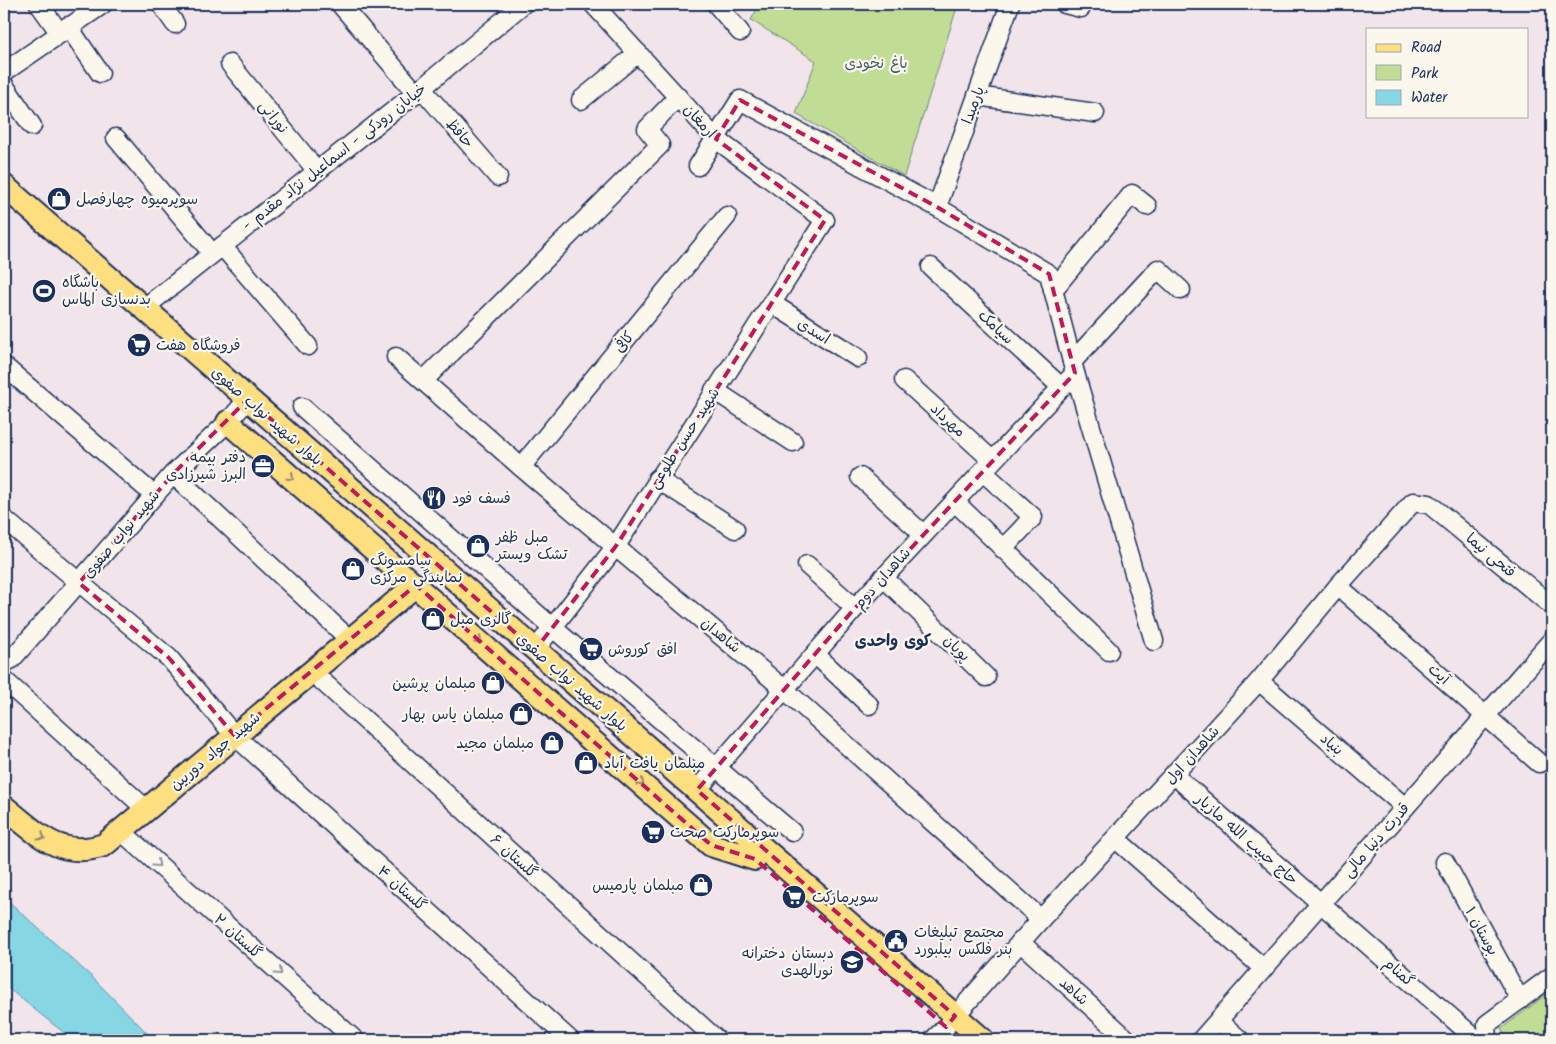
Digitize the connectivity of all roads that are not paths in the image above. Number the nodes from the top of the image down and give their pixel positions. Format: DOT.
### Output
graph roads {
  1 [pos="39,4"];
  2 [pos="103,4"];
  3 [pos="161,4"];
  4 [pos="340,4"];
  5 [pos="592,4"];
  6 [pos="716,4"];
  7 [pos="1010,4"];
  8 [pos="516,6"];
  9 [pos="175,24"];
  10 [pos="64,29"];
  11 [pos="740,32"];
  12 [pos="638,53"];
  13 [pos="230,64"];
  14 [pos="4,72"];
  15 [pos="100,73"];
  16 [pos="4,85"];
  17 [pos="419,91"];
  18 [pos="977,96"];
  19 [pos="678,97"];
  20 [pos="582,100"];
  21 [pos="1095,113"];
  22 [pos="32,126"];
  23 [pos="116,138"];
  24 [pos="716,138"];
  25 [pos="698,166"];
  26 [pos="317,171"];
  27 [pos="498,177"];
  28 [pos="4,186"];
  29 [pos="4,200"];
  30 [pos="1147,206"];
  31 [pos="936,207"];
  32 [pos="727,216"];
  33 [pos="825,220"];
  34 [pos="217,249"];
  35 [pos="931,267"];
  36 [pos="1053,290"];
  37 [pos="1181,290"];
  38 [pos="771,303"];
  39 [pos="144,308"];
  40 [pos="308,346"];
  41 [pos="396,357"];
  42 [pos="858,358"];
  43 [pos="4,366"];
  44 [pos="1073,367"];
  45 [pos="424,380"];
  46 [pos="904,380"];
  47 [pos="1060,386"];
  48 [pos="714,390"];
  49 [pos="302,407"];
  50 [pos="238,409"];
  51 [pos="793,442"];
  52 [pos="987,466"];
  53 [pos="522,467"];
  54 [pos="172,474"];
  55 [pos="860,477"];
  56 [pos="657,479"];
  57 [pos="154,495"];
  58 [pos="954,502"];
  59 [pos="1429,504"];
  60 [pos="4,519"];
  61 [pos="735,529"];
  62 [pos="923,534"];
  63 [pos="616,546"];
  64 [pos="1003,549"];
  65 [pos="807,565"];
  66 [pos="884,577"];
  67 [pos="80,583"];
  68 [pos="416,585"];
  69 [pos="1338,586"];
  70 [pos="1552,606"];
  71 [pos="855,608"];
  72 [pos="553,628"];
  73 [pos="349,639"];
  74 [pos="1552,640"];
  75 [pos="1154,641"];
  76 [pos="535,650"];
  77 [pos="1109,651"];
  78 [pos="815,654"];
  79 [pos="4,663"];
  80 [pos="311,671"];
  81 [pos="986,677"];
  82 [pos="4,680"];
  83 [pos="1259,681"];
  84 [pos="785,690"];
  85 [pos="869,705"];
  86 [pos="1486,715"];
  87 [pos="234,735"];
  88 [pos="1539,763"];
  89 [pos="718,767"];
  90 [pos="1174,775"];
  91 [pos="697,790"];
  92 [pos="4,807"];
  93 [pos="1405,807"];
  94 [pos="147,810"];
  95 [pos="121,831"];
  96 [pos="792,832"];
  97 [pos="1116,839"];
  98 [pos="755,859"];
  99 [pos="1445,862"];
  100 [pos="1320,903"];
  101 [pos="1041,919"];
  102 [pos="1020,942"];
  103 [pos="1263,968"];
  104 [pos="1552,976"];
  105 [pos="1520,1000"];
  106 [pos="1219,1021"];
  107 [pos="949,1031"];
  108 [pos="355,1040"];
  109 [pos="570,1040"];
  110 [pos="718,1040"];
  111 [pos="983,1040"];
  112 [pos="1128,1040"];
  113 [pos="1201,1040"];
  114 [pos="1240,1040"];
  115 [pos="1477,1040"];
  116 [pos="1488,1040"];
  1 -- 10 [label="street"];
  2 -- 10 [label="street"];
  3 -- 9 [label="street"];
  4 -- 17 [label="street, حافظ"];
  5 -- 12 [label="street, ارمغان"];
  6 -- 11 [label="street"];
  7 -- 18 [label="street, پارمیدا"];
  8 -- 17 [label="street, - خیابان رودکی - اسماعیل نژاد مقدم"];
  10 -- 14 [label="street"];
  10 -- 15 [label="street"];
  12 -- 19 [label="street, ارمغان"];
  12 -- 20 [label="street"];
  13 -- 26 [label="street, نورانی"];
  16 -- 22 [label="street"];
  17 -- 26 [label="street, - خیابان رودکی - اسماعیل نژاد مقدم"];
  17 -- 27 [label="street, حافظ"];
  18 -- 21 [label="street"];
  18 -- 31 [label="street, پارمیدا"];
  19 -- 24 [label="street, ارمغان"];
  19 -- 45 [label="street"];
  23 -- 34 [label="street"];
  24 -- 25 [label="street"];
  24 -- 31 [label="street"];
  24 -- 33 [label="street, ارمغان"];
  26 -- 34 [label="street, - خیابان رودکی - اسماعیل نژاد مقدم"];
  28 -- 39 [label="main road, بلوار شهید نواب صفوی"];
  29 -- 50 [label="main road, بلوار شهید نواب صفوی"];
  30 -- 36 [label="street"];
  31 -- 36 [label="street"];
  32 -- 53 [label="street, کافی"];
  33 -- 38 [label="street, شهید حسن طلوعی"];
  34 -- 39 [label="street, - خیابان رودکی - اسماعیل نژاد مقدم"];
  34 -- 40 [label="street"];
  35 -- 47 [label="street, سیامک"];
  36 -- 44 [label="street"];
  37 -- 44 [label="street, شاهدان دوم"];
  38 -- 42 [label="street, اسدی"];
  38 -- 48 [label="street, شهید حسن طلوعی"];
  39 -- 50 [label="main road, بلوار شهید نواب صفوی"];
  41 -- 45 [label="street, شاهدان"];
  43 -- 57 [label="street"];
  44 -- 47 [label="street, شاهدان دوم"];
  44 -- 75 [label="street"];
  45 -- 53 [label="street, شاهدان"];
  46 -- 52 [label="street, مهرداد"];
  47 -- 52 [label="street, شاهدان دوم"];
  48 -- 51 [label="street"];
  48 -- 56 [label="street, شهید حسن طلوعی"];
  49 -- 72 [label="street"];
  50 -- 54 [label="street, شهید نواب صفوی"];
  50 -- 68 [label="main road, one-way"];
  50 -- 76 [label="main road, بلوار شهید نواب صفوی"];
  50 -- 98 [label="main road, بلوار شهید نواب صفوی"];
  52 -- 58 [label="street, شاهدان دوم"];
  52 -- 64 [label="street, مهرداد"];
  53 -- 63 [label="street, شاهدان"];
  54 -- 57 [label="street, شهید نواب صفوی"];
  54 -- 73 [label="street"];
  55 -- 62 [label="street"];
  56 -- 61 [label="street"];
  56 -- 63 [label="street, شهید حسن طلوعی"];
  57 -- 67 [label="street, شهید نواب صفوی"];
  58 -- 62 [label="street, شاهدان دوم"];
  58 -- 64 [label="street"];
  59 -- 69 [label="street, شاهدان اول"];
  59 -- 70 [label="street, فتحی نیما"];
  60 -- 67 [label="street, گلستان ۴"];
  62 -- 66 [label="street, شاهدان دوم"];
  63 -- 72 [label="street, شهید حسن طلوعی"];
  63 -- 84 [label="street, شاهدان"];
  64 -- 77 [label="street"];
  65 -- 71 [label="street"];
  66 -- 71 [label="street, شاهدان دوم"];
  66 -- 81 [label="street, پویان"];
  67 -- 79 [label="street, شهید نواب صفوی"];
  67 -- 87 [label="street, گلستان ۴"];
  68 -- 73 [label="main road, شهید جواد دوربین"];
  68 -- 98 [label="main road, one-way"];
  69 -- 83 [label="street, شاهدان اول"];
  69 -- 86 [label="street, آیت"];
  71 -- 78 [label="street, شاهدان دوم"];
  72 -- 76 [label="street, شهید حسن طلوعی"];
  72 -- 89 [label="street"];
  73 -- 80 [label="main road, شهید جواد دوربین"];
  74 -- 86 [label="street, قدرت دنیا مالی"];
  76 -- 91 [label="main road, بلوار شهید نواب صفوی"];
  78 -- 84 [label="street, شاهدان دوم"];
  78 -- 85 [label="street"];
  80 -- 87 [label="main road, شهید جواد دوربین"];
  80 -- 110 [label="street, گلستان ۶"];
  82 -- 94 [label="street"];
  83 -- 90 [label="street, شاهدان اول"];
  83 -- 93 [label="street, بنیاد"];
  84 -- 89 [label="street, شاهدان دوم"];
  84 -- 101 [label="street, شاهدان"];
  86 -- 88 [label="street, آیت"];
  86 -- 93 [label="street, قدرت دنیا مالی"];
  87 -- 94 [label="main road, شهید جواد دوربین"];
  87 -- 109 [label="street, گلستان ۴"];
  89 -- 91 [label="street, شاهدان دوم"];
  89 -- 96 [label="street"];
  90 -- 97 [label="street, شاهدان اول"];
  90 -- 100 [label="street, حاج حبیب الله مازیار"];
  91 -- 107 [label="main road, بلوار شهید نواب صفوی"];
  92 -- 95 [label="main road, شهید جواد دوربین, one-way"];
  93 -- 100 [label="street, قدرت دنیا مالی"];
  94 -- 95 [label="main road, شهید جواد دوربین"];
  95 -- 108 [label="street, گلستان ۲, one-way"];
  97 -- 101 [label="street, شاهدان اول"];
  97 -- 103 [label="street"];
  98 -- 107 [label="main road, بلوار شهید نواب صفوی"];
  99 -- 105 [label="street, بوستان ۱"];
  100 -- 103 [label="street, قدرت دنیا مالی"];
  100 -- 115 [label="street, گمنام"];
  101 -- 102 [label="street, شاهدان اول"];
  102 -- 107 [label="street, شاهدان اول"];
  102 -- 112 [label="street, شاهد"];
  103 -- 106 [label="street, قدرت دنیا مالی"];
  104 -- 105 [label="street"];
  105 -- 116 [label="street"];
  106 -- 113 [label="street, قدرت دنیا مالی"];
  106 -- 114 [label="street"];
  107 -- 111 [label="main road, بلوار شهید نواب صفوی"];
}
